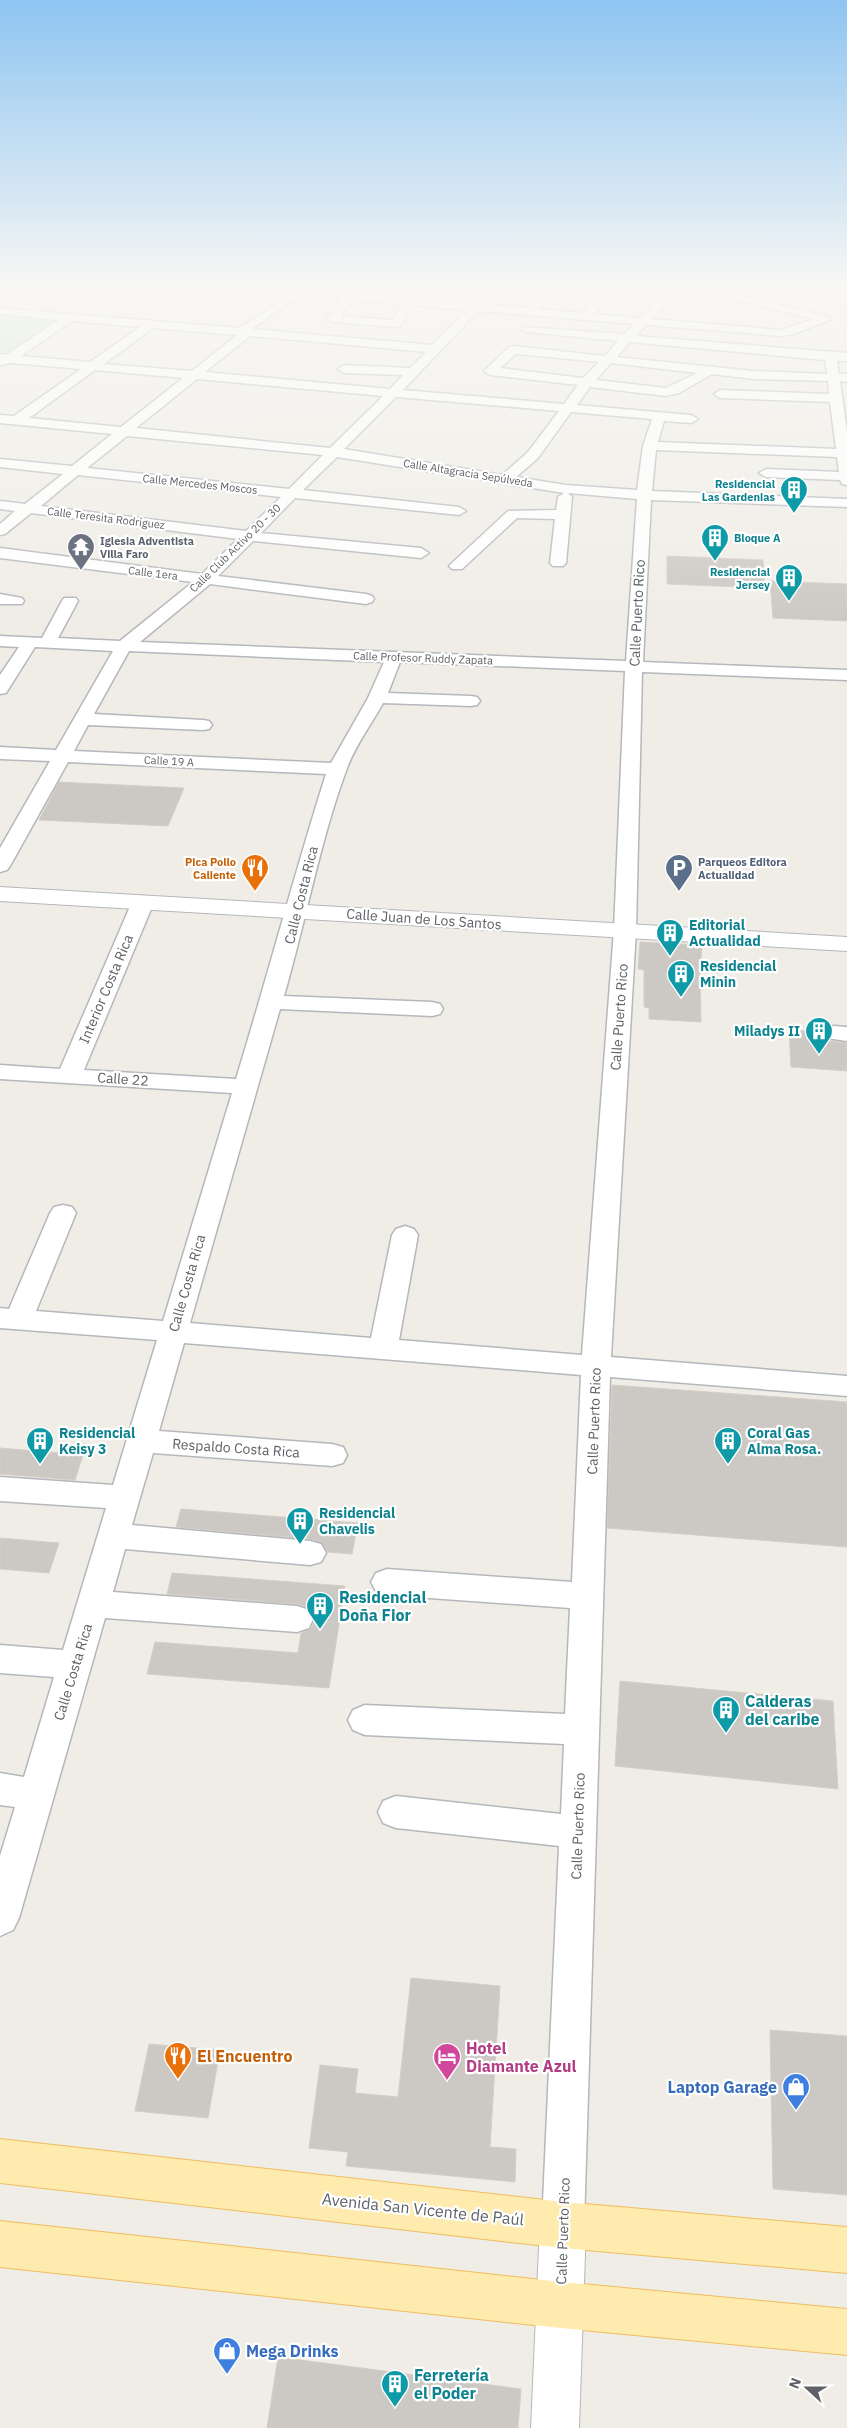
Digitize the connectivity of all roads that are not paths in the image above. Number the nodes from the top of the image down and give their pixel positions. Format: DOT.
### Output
graph roads {
  1 [pos="50,397"];
  2 [pos="166,397"];
  3 [pos="389,397"];
  4 [pos="440,397"];
  5 [pos="576,397"];
  6 [pos="814,397"];
  7 [pos="834,398"];
  8 [pos="567,409"];
  9 [pos="659,417"];
  10 [pos="0,419"];
  11 [pos="691,419"];
  12 [pos="16,421"];
  13 [pos="126,430"];
  14 [pos="715,432"];
  15 [pos="775,435"];
  16 [pos="650,446"];
  17 [pos="716,448"];
  18 [pos="776,450"];
  19 [pos="334,452"];
  20 [pos="843,453"];
  21 [pos="0,463"];
  22 [pos="77,471"];
  23 [pos="766,473"];
  24 [pos="846,478"];
  25 [pos="504,480"];
  26 [pos="566,489"];
  27 [pos="290,493"];
  28 [pos="644,495"];
  29 [pos="847,503"];
  30 [pos="0,505"];
  31 [pos="29,508"];
  32 [pos="459,511"];
  33 [pos="564,515"];
  34 [pos="0,531"];
  35 [pos="249,536"];
  36 [pos="0,553"];
  37 [pos="421,553"];
  38 [pos="558,563"];
  39 [pos="457,566"];
  40 [pos="205,580"];
  41 [pos="366,599"];
  42 [pos="70,601"];
  43 [pos="0,641"];
  44 [pos="38,643"];
  45 [pos="123,647"];
  46 [pos="394,657"];
  47 [pos="634,667"];
  48 [pos="847,675"];
  49 [pos="0,689"];
  50 [pos="377,698"];
  51 [pos="471,701"];
  52 [pos="81,719"];
  53 [pos="203,725"];
  54 [pos="0,753"];
  55 [pos="60,756"];
  56 [pos="337,769"];
  57 [pos="0,866"];
  58 [pos="0,894"];
  59 [pos="143,902"];
  60 [pos="295,911"];
  61 [pos="625,930"];
  62 [pos="847,944"];
  63 [pos="271,1002"];
  64 [pos="432,1009"];
  65 [pos="0,1072"];
  66 [pos="69,1076"];
  67 [pos="245,1087"];
  68 [pos="63,1214"];
  69 [pos="405,1235"];
  70 [pos="9,1319"];
  71 [pos="172,1333"];
  72 [pos="383,1349"];
  73 [pos="596,1365"];
  74 [pos="847,1386"];
  75 [pos="141,1441"];
  76 [pos="332,1455"];
  77 [pos="0,1489"];
  78 [pos="124,1498"];
  79 [pos="112,1536"];
  80 [pos="310,1553"];
  81 [pos="388,1582"];
  82 [pos="587,1596"];
  83 [pos="93,1604"];
  84 [pos="297,1619"];
  85 [pos="0,1659"];
  86 [pos="75,1665"];
  87 [pos="365,1720"];
  88 [pos="582,1730"];
  89 [pos="0,1789"];
  90 [pos="37,1794"];
  91 [pos="396,1812"];
  92 [pos="578,1832"];
  93 [pos="0,1918"];
  94 [pos="0,2161"];
  95 [pos="562,2225"];
  96 [pos="0,2244"];
  97 [pos="847,2250"];
  98 [pos="561,2305"];
  99 [pos="847,2332"];
  100 [pos="555,2428"];
  1 -- 12 [label="street"];
  2 -- 13 [label="street"];
  3 -- 19 [label="street, Calle Club Activo 20 - 30"];
  4 -- 8 [label="street"];
  5 -- 8 [label="street"];
  6 -- 7 [label="street"];
  7 -- 20 [label="street"];
  8 -- 9 [label="street"];
  8 -- 25 [label="street"];
  9 -- 11 [label="street"];
  9 -- 16 [label="street, Calle Puerto Rico"];
  10 -- 12 [label="street, Calle Altagracia Sepúlveda"];
  12 -- 13 [label="street, Calle Altagracia Sepúlveda"];
  13 -- 19 [label="street, Calle Altagracia Sepúlveda"];
  13 -- 22 [label="street"];
  14 -- 17 [label="street"];
  15 -- 18 [label="street"];
  16 -- 17 [label="street"];
  16 -- 28 [label="street, Calle Puerto Rico"];
  17 -- 18 [label="street"];
  18 -- 20 [label="street"];
  19 -- 25 [label="street, Calle Altagracia Sepúlveda"];
  19 -- 27 [label="street, Calle Club Activo 20 - 30"];
  20 -- 24 [label="street"];
  21 -- 22 [label="street, Calle Mercedes Moscos"];
  22 -- 27 [label="street, Calle Mercedes Moscos"];
  22 -- 31 [label="street"];
  23 -- 24 [label="street"];
  25 -- 26 [label="street, Calle Altagracia Sepúlveda"];
  26 -- 28 [label="street, Calle Altagracia Sepúlveda"];
  26 -- 33 [label="street"];
  27 -- 32 [label="street, Calle Mercedes Moscos"];
  27 -- 35 [label="street, Calle Club Activo 20 - 30"];
  28 -- 29 [label="street, Calle Altagracia Sepúlveda"];
  28 -- 47 [label="street, Calle Puerto Rico"];
  30 -- 31 [label="street, Calle Teresita Rodriguez"];
  31 -- 34 [label="street"];
  31 -- 35 [label="street, Calle Teresita Rodriguez"];
  33 -- 38 [label="street"];
  33 -- 39 [label="street"];
  35 -- 37 [label="street, Calle Teresita Rodriguez"];
  35 -- 40 [label="street, Calle Club Activo 20 - 30"];
  36 -- 40 [label="street, Calle 1era"];
  40 -- 41 [label="street, Calle 1era"];
  40 -- 45 [label="street, Calle Club Activo 20 - 30"];
  42 -- 44 [label="street"];
  43 -- 44 [label="street, Calle Profesor Ruddy Zapata"];
  44 -- 45 [label="street, Calle Profesor Ruddy Zapata"];
  44 -- 49 [label="street"];
  45 -- 46 [label="street, Calle Profesor Ruddy Zapata"];
  45 -- 52 [label="street, Calle Club Activo 20 - 30"];
  46 -- 47 [label="street, Calle Profesor Ruddy Zapata"];
  46 -- 50 [label="street, Calle Costa Rica"];
  47 -- 48 [label="street, Calle Profesor Ruddy Zapata"];
  47 -- 61 [label="street, Calle Puerto Rico"];
  50 -- 51 [label="street"];
  50 -- 56 [label="street, Calle Costa Rica"];
  52 -- 53 [label="street"];
  52 -- 55 [label="street, Calle Club Activo 20 - 30"];
  54 -- 55 [label="street, Calle 19 A"];
  55 -- 56 [label="street, Calle 19 A"];
  55 -- 57 [label="street, Calle Club Activo 20 - 30"];
  56 -- 60 [label="street, Calle Costa Rica"];
  58 -- 59 [label="street, Calle Juan de Los Santos"];
  59 -- 60 [label="street, Calle Juan de Los Santos"];
  59 -- 66 [label="street, Interior Costa Rica"];
  60 -- 61 [label="street, Calle Juan de Los Santos"];
  60 -- 63 [label="street, Calle Costa Rica"];
  61 -- 62 [label="street, Calle Juan de Los Santos"];
  61 -- 73 [label="street, Calle Puerto Rico"];
  63 -- 64 [label="street"];
  63 -- 67 [label="street, Calle Costa Rica"];
  65 -- 66 [label="street, Calle 22"];
  66 -- 67 [label="street, Calle 22"];
  67 -- 71 [label="street, Calle Costa Rica"];
  68 -- 70 [label="street"];
  69 -- 72 [label="street"];
  70 -- 71 [label="street"];
  71 -- 72 [label="street"];
  71 -- 75 [label="street, Calle Costa Rica"];
  72 -- 73 [label="street"];
  73 -- 74 [label="street"];
  73 -- 82 [label="street, Calle Puerto Rico"];
  75 -- 76 [label="street, Respaldo Costa Rica"];
  75 -- 78 [label="street, Calle Costa Rica"];
  77 -- 78 [label="street"];
  78 -- 79 [label="street, Calle Costa Rica"];
  79 -- 80 [label="street"];
  79 -- 83 [label="street, Calle Costa Rica"];
  81 -- 82 [label="street"];
  82 -- 88 [label="street, Calle Puerto Rico"];
  83 -- 84 [label="street"];
  83 -- 86 [label="street, Calle Costa Rica"];
  85 -- 86 [label="street"];
  86 -- 90 [label="street, Calle Costa Rica"];
  87 -- 88 [label="street"];
  88 -- 92 [label="street, Calle Puerto Rico"];
  89 -- 90 [label="street"];
  90 -- 93 [label="street, Calle Costa Rica"];
  91 -- 92 [label="street"];
  92 -- 95 [label="street, Calle Puerto Rico"];
  94 -- 95 [label="main road, Avenida San Vicente de Paúl"];
  95 -- 97 [label="main road, Avenida San Vicente de Paúl"];
  95 -- 98 [label="street, Calle Puerto Rico"];
  96 -- 98 [label="main road"];
  98 -- 99 [label="main road"];
  98 -- 100 [label="street, Calle Puerto Rico"];
}
